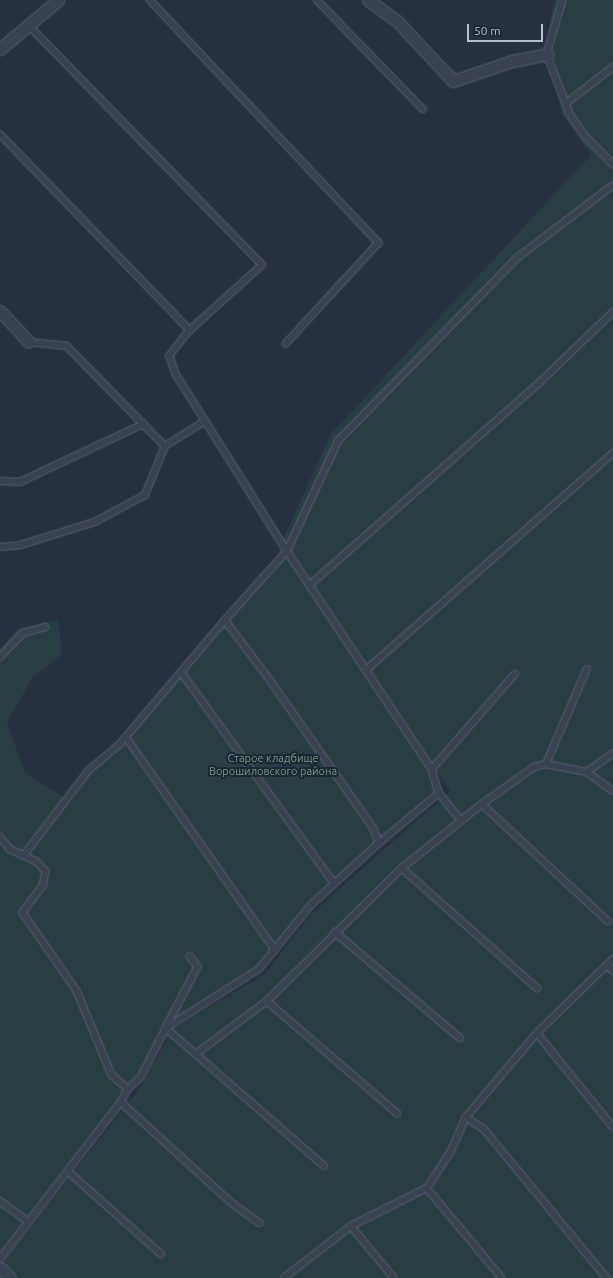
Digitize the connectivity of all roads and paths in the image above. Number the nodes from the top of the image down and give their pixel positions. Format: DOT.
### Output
graph roads {
  1 [pos="58,0"];
  2 [pos="150,0"];
  3 [pos="317,0"];
  4 [pos="368,0"];
  5 [pos="563,0"];
  6 [pos="28,25"];
  7 [pos="0,49"];
  8 [pos="547,54"];
  9 [pos="613,67"];
  10 [pos="568,102"];
  11 [pos="423,109"];
  12 [pos="0,134"];
  13 [pos="613,164"];
  14 [pos="613,185"];
  15 [pos="0,310"];
  16 [pos="613,312"];
  17 [pos="190,330"];
  18 [pos="29,342"];
  19 [pos="286,344"];
  20 [pos="205,421"];
  21 [pos="143,424"];
  22 [pos="165,446"];
  23 [pos="613,453"];
  24 [pos="0,481"];
  25 [pos="0,547"];
  26 [pos="287,551"];
  27 [pos="311,584"];
  28 [pos="224,620"];
  29 [pos="45,627"];
  30 [pos="0,657"];
  31 [pos="587,669"];
  32 [pos="366,670"];
  33 [pos="182,673"];
  34 [pos="515,674"];
  35 [pos="126,737"];
  36 [pos="613,753"];
  37 [pos="546,764"];
  38 [pos="432,769"];
  39 [pos="587,772"];
  40 [pos="613,791"];
  41 [pos="439,793"];
  42 [pos="482,804"];
  43 [pos="461,820"];
  44 [pos="0,837"];
  45 [pos="379,842"];
  46 [pos="24,855"];
  47 [pos="402,868"];
  48 [pos="334,883"];
  49 [pos="608,921"];
  50 [pos="335,932"];
  51 [pos="275,950"];
  52 [pos="190,956"];
  53 [pos="613,959"];
  54 [pos="608,965"];
  55 [pos="613,971"];
  56 [pos="537,988"];
  57 [pos="267,1001"];
  58 [pos="166,1028"];
  59 [pos="537,1033"];
  60 [pos="460,1038"];
  61 [pos="196,1054"];
  62 [pos="128,1089"];
  63 [pos="121,1102"];
  64 [pos="397,1113"];
  65 [pos="466,1117"];
  66 [pos="613,1128"];
  67 [pos="324,1166"];
  68 [pos="68,1172"];
  69 [pos="427,1188"];
  70 [pos="0,1201"];
  71 [pos="28,1221"];
  72 [pos="260,1223"];
  73 [pos="352,1226"];
  74 [pos="161,1254"];
  75 [pos="0,1259"];
  76 [pos="0,1268"];
  77 [pos="10,1278"];
  78 [pos="284,1278"];
  79 [pos="394,1278"];
  80 [pos="502,1278"];
  81 [pos="607,1278"];
  1 -- 6 [label="street"];
  2 -- 19 [label="lane"];
  3 -- 11 [label="lane"];
  4 -- 8 [label="street"];
  5 -- 8 [label="lane"];
  6 -- 7 [label="street"];
  6 -- 17 [label="lane"];
  8 -- 10 [label="lane"];
  9 -- 10 [label="lane"];
  10 -- 13 [label="lane"];
  12 -- 17 [label="lane"];
  14 -- 26 [label="lane"];
  15 -- 18 [label="street"];
  16 -- 27 [label="lane"];
  17 -- 20 [label="lane"];
  18 -- 21 [label="lane"];
  20 -- 22 [label="lane"];
  20 -- 26 [label="lane"];
  21 -- 22 [label="lane"];
  21 -- 24 [label="lane"];
  22 -- 25 [label="lane"];
  23 -- 32 [label="lane"];
  26 -- 27 [label="lane"];
  26 -- 28 [label="lane"];
  27 -- 32 [label="lane"];
  28 -- 33 [label="lane"];
  28 -- 45 [label="lane"];
  29 -- 30 [label="lane"];
  31 -- 37 [label="lane"];
  32 -- 38 [label="lane"];
  33 -- 35 [label="lane"];
  33 -- 48 [label="lane"];
  34 -- 38 [label="lane"];
  35 -- 46 [label="lane"];
  35 -- 51 [label="lane"];
  36 -- 39 [label="lane"];
  37 -- 39 [label="lane"];
  37 -- 42 [label="lane"];
  38 -- 41 [label="lane"];
  39 -- 40 [label="lane"];
  41 -- 43 [label="lane"];
  41 -- 45 [label="lane"];
  42 -- 43 [label="lane"];
  42 -- 49 [label="lane"];
  43 -- 47 [label="lane"];
  44 -- 46 [label="lane"];
  45 -- 48 [label="lane"];
  46 -- 62 [label="lane"];
  47 -- 50 [label="lane"];
  47 -- 56 [label="lane"];
  48 -- 51 [label="lane"];
  50 -- 57 [label="lane"];
  50 -- 60 [label="lane"];
  51 -- 58 [label="lane"];
  52 -- 58 [label="lane"];
  53 -- 54 [label="lane"];
  54 -- 55 [label="lane"];
  54 -- 59 [label="lane"];
  57 -- 61 [label="lane"];
  57 -- 64 [label="lane"];
  58 -- 61 [label="lane"];
  58 -- 62 [label="lane"];
  59 -- 65 [label="lane"];
  59 -- 66 [label="lane"];
  61 -- 67 [label="lane"];
  62 -- 63 [label="lane"];
  63 -- 68 [label="lane"];
  63 -- 72 [label="lane"];
  65 -- 69 [label="lane"];
  65 -- 81 [label="lane"];
  68 -- 71 [label="lane"];
  68 -- 74 [label="lane"];
  69 -- 73 [label="lane"];
  69 -- 80 [label="lane"];
  70 -- 71 [label="lane"];
  71 -- 75 [label="lane"];
  73 -- 78 [label="lane"];
  73 -- 79 [label="lane"];
  76 -- 77 [label="street"];
}
